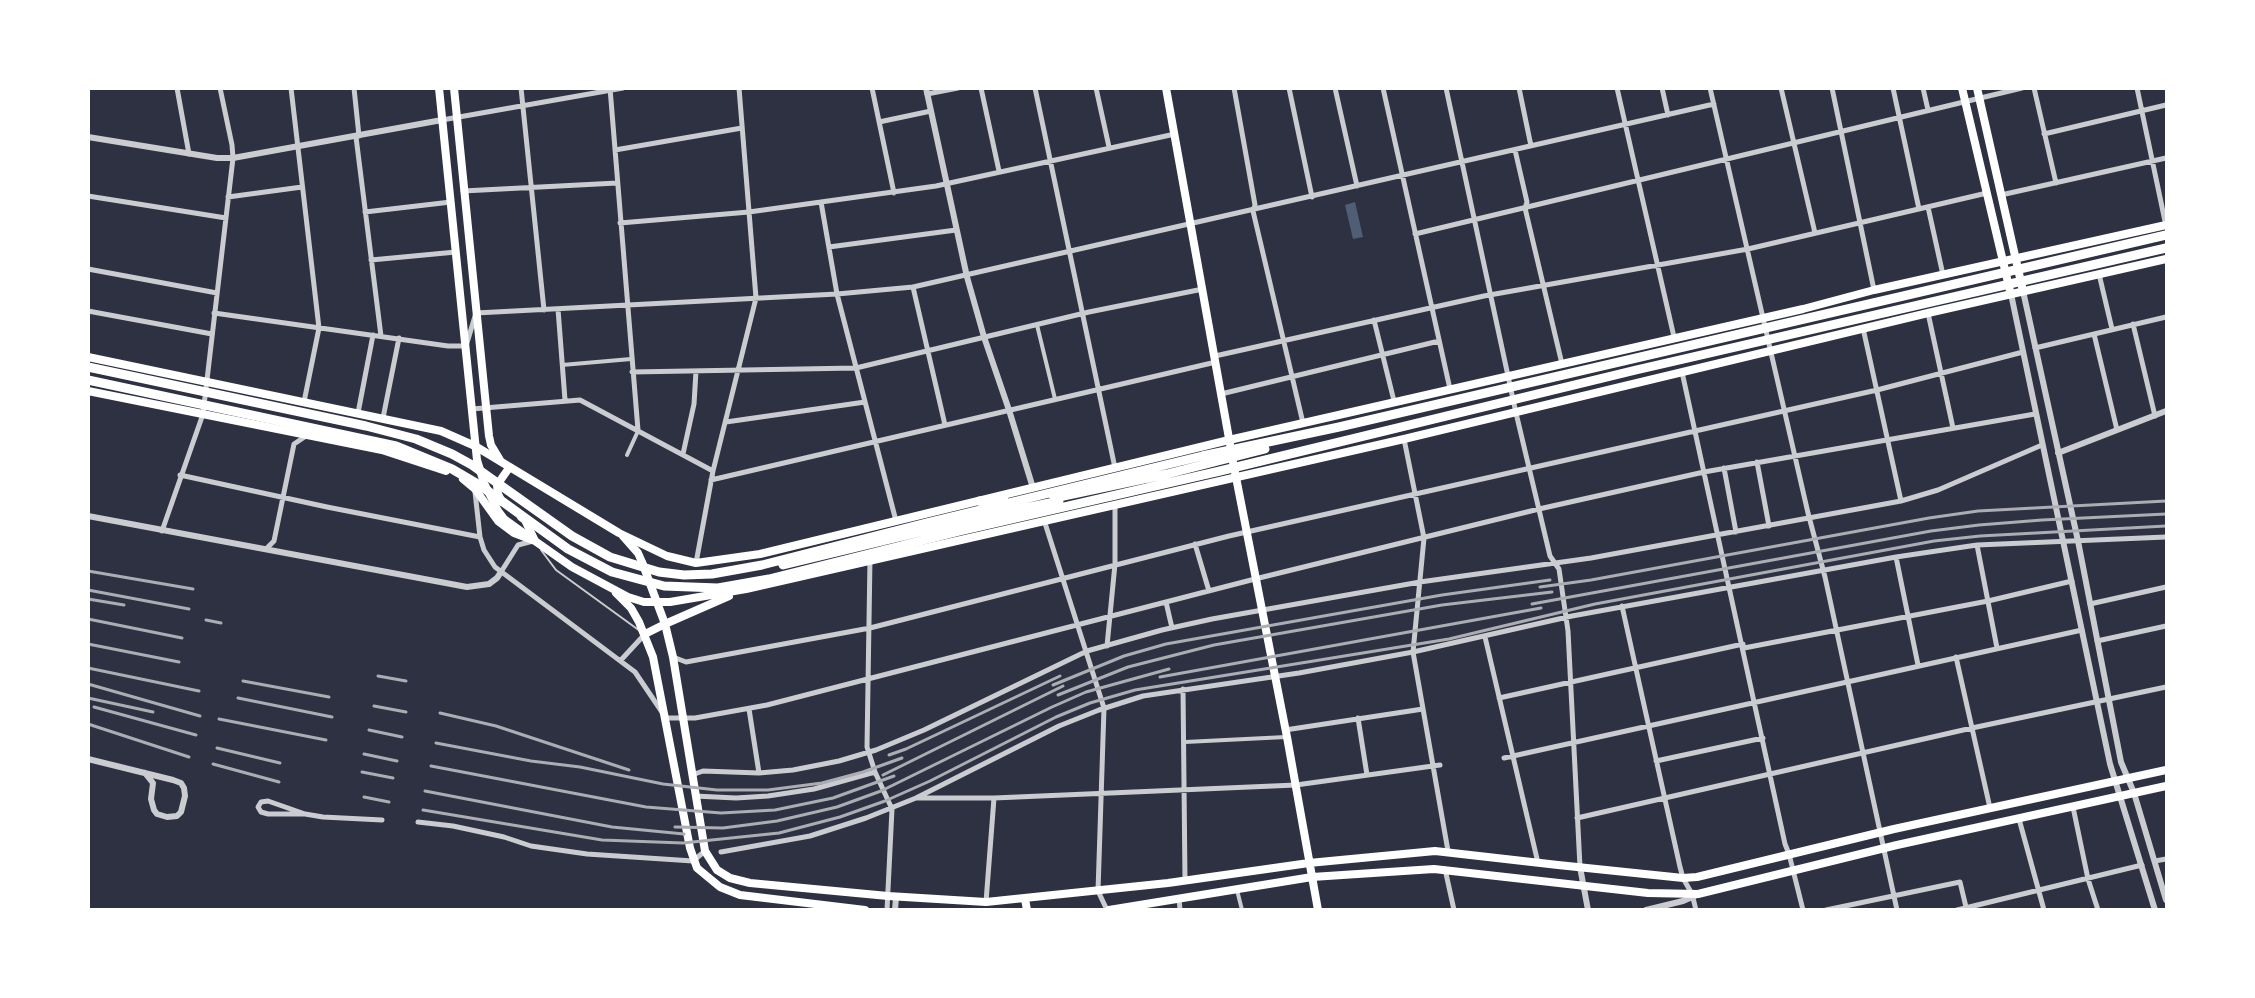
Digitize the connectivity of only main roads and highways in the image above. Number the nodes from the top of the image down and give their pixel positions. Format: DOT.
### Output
graph roads {
  1 [pos="439,88"];
  2 [pos="454,88"];
  3 [pos="1166,88"];
  4 [pos="1962,88"];
  5 [pos="1977,88"];
  6 [pos="2166,226"];
  7 [pos="2166,235"];
  8 [pos="2166,248"];
  9 [pos="2166,259"];
  10 [pos="2016,260"];
  11 [pos="2004,262"];
  12 [pos="2023,291"];
  13 [pos="2011,294"];
  14 [pos="1685,335"];
  15 [pos="1768,341"];
  16 [pos="88,357"];
  17 [pos="88,367"];
  18 [pos="88,380"];
  19 [pos="88,391"];
  20 [pos="1339,427"];
  21 [pos="1229,440"];
  22 [pos="475,446"];
  23 [pos="509,468"];
  24 [pos="1236,476"];
  25 [pos="1132,490"];
  26 [pos="979,501"];
  27 [pos="620,533"];
  28 [pos="535,541"];
  29 [pos="783,566"];
  30 [pos="609,587"];
  31 [pos="746,589"];
  32 [pos="659,603"];
  33 [pos="665,624"];
  34 [pos="645,634"];
  35 [pos="2166,770"];
  36 [pos="2166,786"];
  37 [pos="1309,863"];
  38 [pos="1312,877"];
  39 [pos="1025,899"];
  40 [pos="865,909"];
  41 [pos="1027,909"];
  42 [pos="1108,909"];
  43 [pos="1318,909"];
  1 -- 22 [label="main road"];
  2 -- 23 [label="main road"];
  3 -- 21 [label="main road"];
  4 -- 11 [label="main road"];
  5 -- 10 [label="main road"];
  6 -- 10 [label="main road"];
  7 -- 20 [label="highway"];
  8 -- 25 [label="highway"];
  9 -- 12 [label="main road"];
  10 -- 11 [label="main road"];
  10 -- 12 [label="main road"];
  11 -- 13 [label="main road"];
  11 -- 14 [label="main road"];
  12 -- 13 [label="main road"];
  13 -- 24 [label="main road"];
  14 -- 15 [label="main road"];
  14 -- 21 [label="main road"];
  16 -- 22 [label="main road"];
  17 -- 20 [label="highway"];
  18 -- 25 [label="highway"];
  19 -- 28 [label="main road"];
  20 -- 26 [label="highway"];
  21 -- 24 [label="main road"];
  21 -- 26 [label="main road"];
  22 -- 23 [label="main road"];
  22 -- 28 [label="main road"];
  23 -- 27 [label="main road"];
  23 -- 28 [label="main road"];
  24 -- 31 [label="main road"];
  24 -- 37 [label="main road"];
  25 -- 29 [label="highway"];
  26 -- 27 [label="main road"];
  27 -- 32 [label="main road"];
  28 -- 30 [label="main road"];
  30 -- 32 [label="main road"];
  30 -- 34 [label="main road"];
  31 -- 32 [label="main road"];
  31 -- 33 [label="main road"];
  32 -- 33 [label="main road"];
  33 -- 34 [label="main road"];
  33 -- 39 [label="main road"];
  34 -- 40 [label="main road"];
  35 -- 37 [label="main road"];
  36 -- 38 [label="main road"];
  37 -- 38 [label="main road"];
  37 -- 39 [label="main road"];
  38 -- 42 [label="main road"];
  38 -- 43 [label="main road"];
  39 -- 41 [label="main road"];
}
